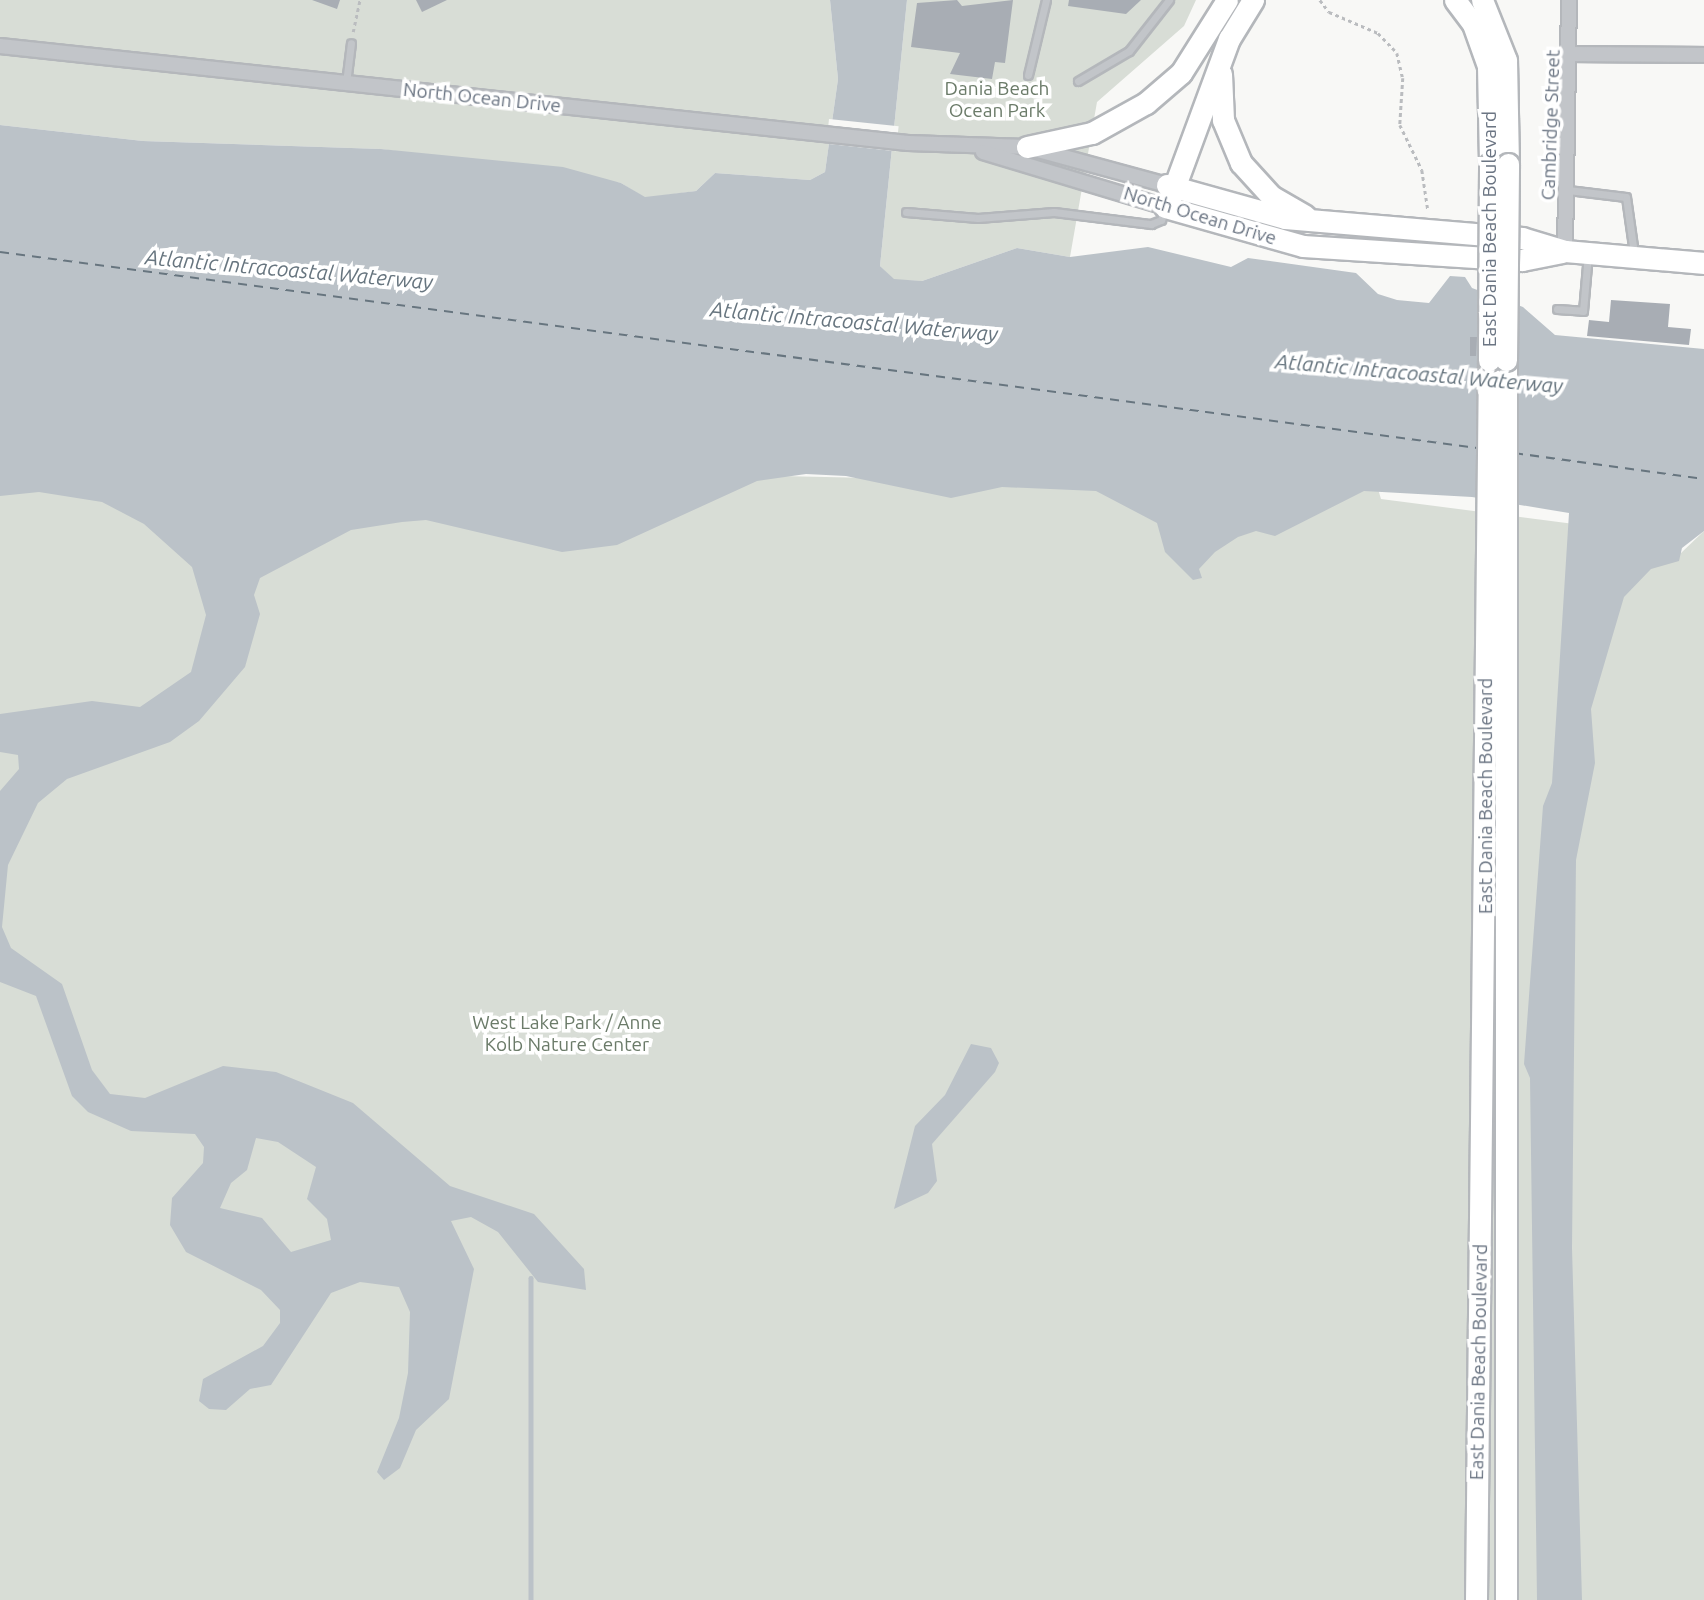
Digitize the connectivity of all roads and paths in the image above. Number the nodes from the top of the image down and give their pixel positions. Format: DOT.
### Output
graph roads {
  1 [pos="360,0"];
  2 [pos="1046,0"];
  3 [pos="1168,0"];
  4 [pos="1228,0"];
  5 [pos="1253,0"];
  6 [pos="1320,0"];
  7 [pos="1455,0"];
  8 [pos="1482,0"];
  9 [pos="1569,0"];
  10 [pos="351,43"];
  11 [pos="0,46"];
  12 [pos="1225,53"];
  13 [pos="1573,54"];
  14 [pos="1704,55"];
  15 [pos="1028,75"];
  16 [pos="1079,81"];
  17 [pos="346,83"];
  18 [pos="964,147"];
  19 [pos="1027,147"];
  20 [pos="1499,164"];
  21 [pos="1172,186"];
  22 [pos="1568,190"];
  23 [pos="1165,207"];
  24 [pos="906,212"];
  25 [pos="1427,221"];
  26 [pos="1327,223"];
  27 [pos="1565,251"];
  28 [pos="1588,253"];
  29 [pos="1634,257"];
  30 [pos="1704,264"];
  31 [pos="1557,309"];
  32 [pos="1496,538"];
  33 [pos="1476,1600"];
  34 [pos="1506,1600"];
  1 -- 10 [label="path"];
  2 -- 15 [label="lane"];
  3 -- 16 [label="lane"];
  4 -- 19 [label="main road"];
  4 -- 21 [label="main road"];
  5 -- 12 [label="main road"];
  6 -- 25 [label="path"];
  7 -- 20 [label="main road, East Dania Beach Boulevard"];
  8 -- 20 [label="main road, East Dania Beach Boulevard"];
  9 -- 13 [label="street, Cambridge Street"];
  10 -- 17 [label="lane"];
  11 -- 17 [label="street, North Ocean Drive"];
  12 -- 21 [label="main road"];
  12 -- 26 [label="main road"];
  13 -- 14 [label="street"];
  13 -- 22 [label="street, Cambridge Street"];
  17 -- 18 [label="street, North Ocean Drive"];
  18 -- 19 [label="street, North Ocean Drive"];
  18 -- 23 [label="street, North Ocean Drive"];
  19 -- 21 [label="street, North Ocean Drive"];
  20 -- 32 [label="main road, East Dania Beach Boulevard, bridge"];
  21 -- 23 [label="main road"];
  21 -- 26 [label="main road, North Ocean Drive"];
  22 -- 27 [label="street, Cambridge Street"];
  22 -- 29 [label="lane"];
  23 -- 24 [label="lane"];
  23 -- 27 [label="main road, North Ocean Drive"];
  26 -- 27 [label="main road, North Ocean Drive"];
  27 -- 28 [label="main road, North Ocean Drive"];
  28 -- 29 [label="main road, North Ocean Drive"];
  28 -- 31 [label="lane"];
  29 -- 30 [label="main road, North Ocean Drive"];
  32 -- 33 [label="main road, East Dania Beach Boulevard"];
  32 -- 34 [label="main road, East Dania Beach Boulevard"];
}
